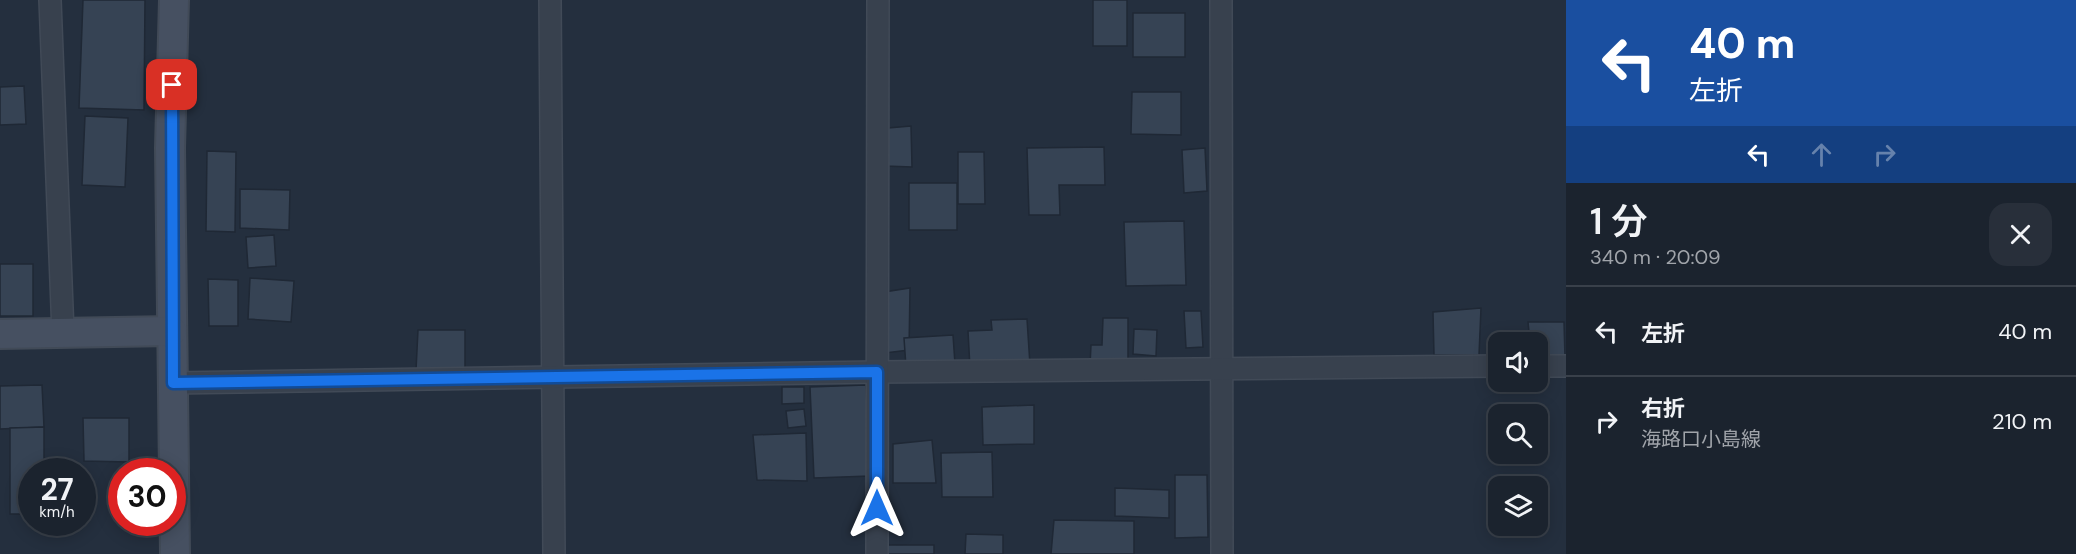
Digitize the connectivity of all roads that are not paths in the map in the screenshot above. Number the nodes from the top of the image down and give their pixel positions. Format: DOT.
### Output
graph roads {
  1 [pos="50,0"];
  2 [pos="174,0"];
  3 [pos="550,0"];
  4 [pos="878,0"];
  5 [pos="1221,0"];
  6 [pos="172,331"];
  7 [pos="63,333"];
  8 [pos="0,334"];
  9 [pos="1488,366"];
  10 [pos="1548,366"];
  11 [pos="1566,366"];
  12 [pos="1223,368"];
  13 [pos="877,372"];
  14 [pos="552,378"];
  15 [pos="173,383"];
  16 [pos="175,554"];
  17 [pos="554,554"];
  18 [pos="878,554"];
  19 [pos="1222,554"];
  1 -- 7 [label="street"];
  2 -- 6 [label="main road"];
  3 -- 14 [label="street"];
  4 -- 13 [label="street"];
  5 -- 12 [label="street"];
  6 -- 7 [label="main road"];
  6 -- 15 [label="main road"];
  7 -- 8 [label="main road"];
  9 -- 12 [label="street"];
  10 -- 11 [label="street"];
  12 -- 13 [label="street"];
  12 -- 19 [label="street"];
  13 -- 14 [label="street"];
  13 -- 18 [label="street"];
  14 -- 15 [label="street"];
  14 -- 17 [label="street"];
  15 -- 16 [label="main road"];
}
